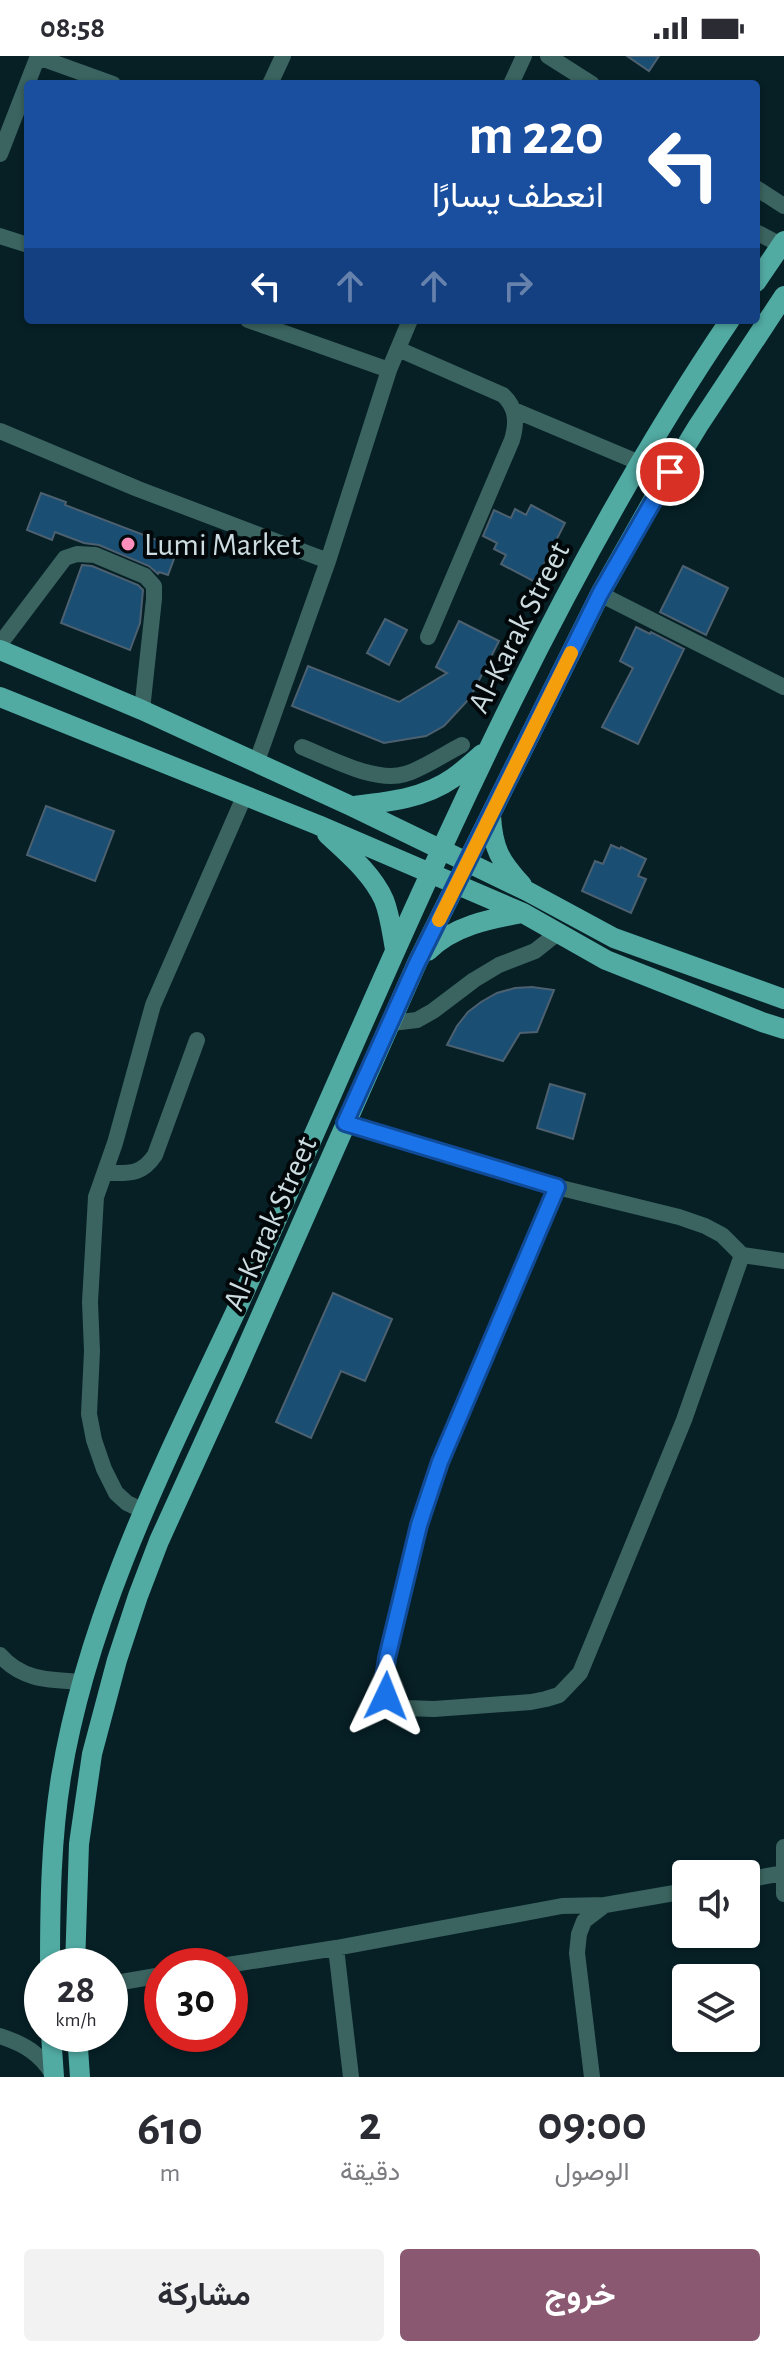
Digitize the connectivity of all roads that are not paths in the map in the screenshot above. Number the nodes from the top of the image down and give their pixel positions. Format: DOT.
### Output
graph roads {
  1 [pos="283,56"];
  2 [pos="524,56"];
  3 [pos="548,56"];
  4 [pos="38,57"];
  5 [pos="29,80"];
  6 [pos="102,80"];
  7 [pos="272,80"];
  8 [pos="513,80"];
  9 [pos="586,80"];
  10 [pos="24,93"];
  11 [pos="0,154"];
  12 [pos="760,191"];
  13 [pos="784,206"];
  14 [pos="760,234"];
  15 [pos="0,236"];
  16 [pos="782,243"];
  17 [pos="24,244"];
  18 [pos="760,276"];
  19 [pos="784,296"];
  20 [pos="259,324"];
  21 [pos="408,324"];
  22 [pos="727,324"];
  23 [pos="398,349"];
  24 [pos="389,370"];
  25 [pos="514,410"];
  26 [pos="0,431"];
  27 [pos="640,463"];
  28 [pos="328,561"];
  29 [pos="600,594"];
  30 [pos="428,637"];
  31 [pos="0,644"];
  32 [pos="0,650"];
  33 [pos="784,687"];
  34 [pos="0,697"];
  35 [pos="142,710"];
  36 [pos="462,745"];
  37 [pos="302,747"];
  38 [pos="488,749"];
  39 [pos="256,764"];
  40 [pos="405,775"];
  41 [pos="244,797"];
  42 [pos="413,797"];
  43 [pos="351,806"];
  44 [pos="491,816"];
  45 [pos="318,825"];
  46 [pos="442,850"];
  47 [pos="468,863"];
  48 [pos="431,873"];
  49 [pos="457,885"];
  50 [pos="527,891"];
  51 [pos="523,913"];
  52 [pos="559,932"];
  53 [pos="395,949"];
  54 [pos="417,963"];
  55 [pos="784,999"];
  56 [pos="392,1023"];
  57 [pos="784,1029"];
  58 [pos="197,1040"];
  59 [pos="345,1123"];
  60 [pos="105,1173"];
  61 [pos="557,1187"];
  62 [pos="742,1255"];
  63 [pos="784,1261"];
  64 [pos="182,1423"];
  65 [pos="207,1434"];
  66 [pos="144,1511"];
  67 [pos="0,1655"];
  68 [pos="83,1682"];
  69 [pos="784,1847"];
  70 [pos="783,1873"];
  71 [pos="760,1877"];
  72 [pos="672,1893"];
  73 [pos="784,1894"];
  74 [pos="605,1905"];
  75 [pos="50,1948"];
  76 [pos="76,1948"];
  77 [pos="336,1948"];
  78 [pos="248,1962"];
  79 [pos="0,2036"];
  80 [pos="52,2052"];
  81 [pos="78,2052"];
  82 [pos="54,2076"];
  83 [pos="80,2077"];
  84 [pos="351,2077"];
  85 [pos="592,2077"];
  1 -- 7 [label="street"];
  2 -- 8 [label="street"];
  3 -- 9 [label="street"];
  4 -- 5 [label="street"];
  4 -- 6 [label="street"];
  10 -- 11 [label="street"];
  12 -- 13 [label="street"];
  14 -- 16 [label="street"];
  15 -- 17 [label="street"];
  16 -- 18 [label="main road"];
  19 -- 29 [label="main road, Al-Karak Street"];
  20 -- 24 [label="street"];
  21 -- 23 [label="street"];
  22 -- 27 [label="main road, Al-Karak Street"];
  23 -- 24 [label="street"];
  23 -- 25 [label="street"];
  24 -- 28 [label="street"];
  25 -- 27 [label="street"];
  25 -- 30 [label="street"];
  26 -- 28 [label="street"];
  27 -- 38 [label="main road, Al-Karak Street"];
  28 -- 39 [label="street"];
  29 -- 33 [label="street"];
  29 -- 44 [label="main road, Al-Karak Street"];
  31 -- 35 [label="street"];
  32 -- 35 [label="main road"];
  34 -- 41 [label="main road"];
  35 -- 39 [label="main road"];
  36 -- 40 [label="street"];
  37 -- 40 [label="street"];
  38 -- 42 [label="main road"];
  38 -- 46 [label="main road, Al-Karak Street"];
  39 -- 43 [label="main road"];
  40 -- 42 [label="street"];
  41 -- 45 [label="main road"];
  41 -- 60 [label="street"];
  42 -- 43 [label="main road"];
  43 -- 46 [label="main road"];
  44 -- 47 [label="main road, Al-Karak Street"];
  44 -- 50 [label="main road"];
  45 -- 48 [label="main road"];
  45 -- 53 [label="main road"];
  46 -- 47 [label="main road"];
  46 -- 48 [label="main road, Al-Karak Street"];
  47 -- 49 [label="main road, Al-Karak Street"];
  47 -- 50 [label="main road"];
  48 -- 49 [label="main road"];
  48 -- 53 [label="main road, Al-Karak Street"];
  49 -- 51 [label="main road"];
  49 -- 54 [label="main road, Al-Karak Street"];
  50 -- 55 [label="main road"];
  51 -- 52 [label="main road"];
  51 -- 54 [label="main road"];
  52 -- 56 [label="street"];
  52 -- 57 [label="main road"];
  53 -- 64 [label="main road, Al-Karak Street"];
  54 -- 56 [label="main road, Al-Karak Street"];
  56 -- 59 [label="main road, Al-Karak Street"];
  58 -- 60 [label="street"];
  59 -- 61 [label="street"];
  59 -- 65 [label="main road, Al-Karak Street"];
  60 -- 66 [label="street"];
  61 -- 62 [label="street"];
  61 -- 62 [label="street"];
  62 -- 63 [label="street"];
  64 -- 65 [label="main road"];
  64 -- 66 [label="main road, Al-Karak Street"];
  65 -- 76 [label="main road, Al-Karak Street"];
  66 -- 68 [label="main road, Al-Karak Street"];
  67 -- 68 [label="street"];
  68 -- 75 [label="main road, Al-Karak Street"];
  69 -- 70 [label="street"];
  70 -- 71 [label="street"];
  70 -- 73 [label="street"];
  72 -- 74 [label="street"];
  74 -- 77 [label="street"];
  74 -- 85 [label="street"];
  77 -- 78 [label="street"];
  77 -- 84 [label="street"];
  79 -- 82 [label="street"];
  80 -- 82 [label="main road"];
  81 -- 83 [label="main road"];
}
